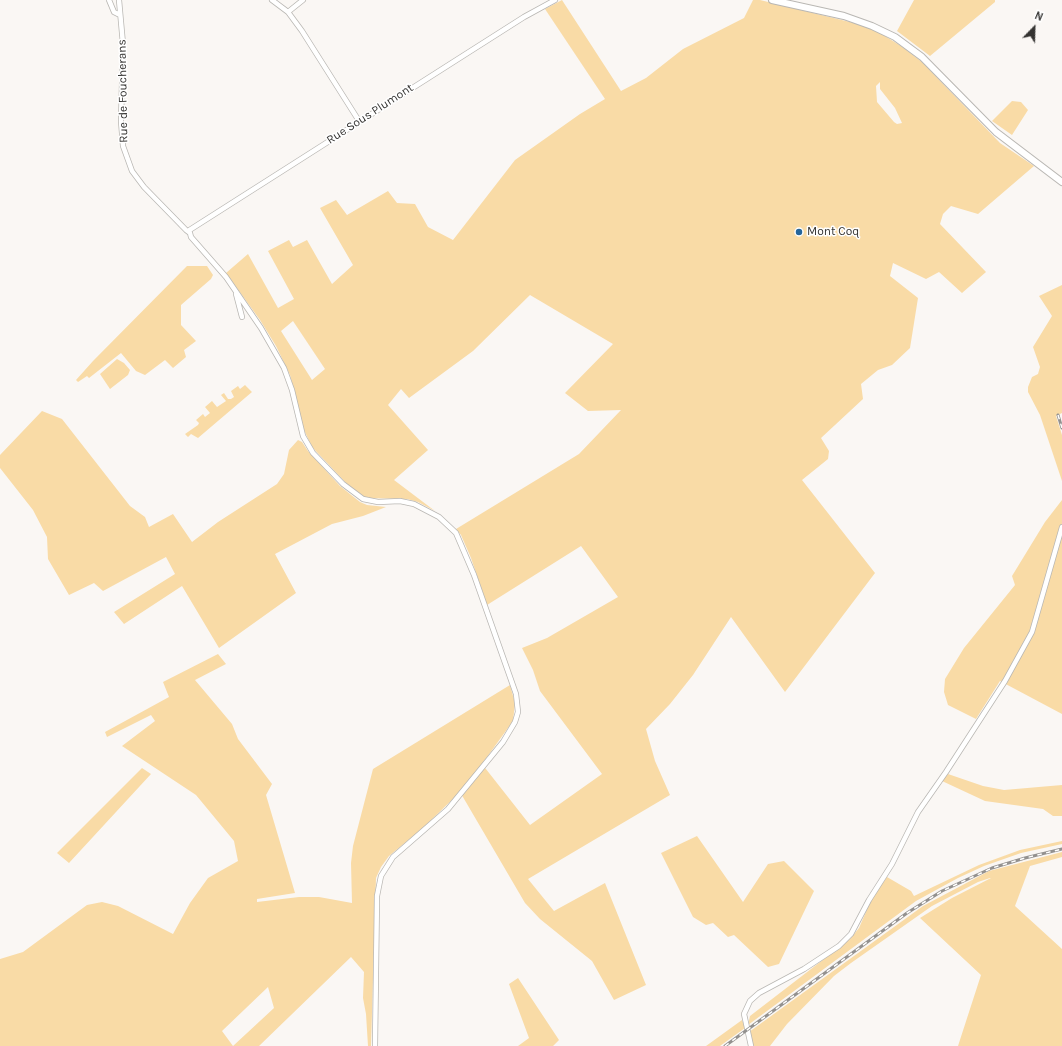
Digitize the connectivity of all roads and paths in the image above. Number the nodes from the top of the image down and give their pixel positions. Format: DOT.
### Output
graph roads {
  1 [pos="109,0"];
  2 [pos="119,0"];
  3 [pos="272,0"];
  4 [pos="303,0"];
  5 [pos="555,0"];
  6 [pos="772,0"];
  7 [pos="288,12"];
  8 [pos="120,15"];
  9 [pos="359,121"];
  10 [pos="1062,182"];
  11 [pos="188,231"];
  12 [pos="235,290"];
  13 [pos="242,317"];
  14 [pos="1062,527"];
  15 [pos="375,1046"];
  16 [pos="751,1046"];
  1 -- 8 [label="street"];
  2 -- 8 [label="street, Rue de Foucherans"];
  3 -- 7 [label="street"];
  4 -- 7 [label="street"];
  5 -- 9 [label="street, Rue Sous Plumont"];
  6 -- 10 [label="main road"];
  7 -- 9 [label="street"];
  8 -- 11 [label="street, Rue de Foucherans"];
  9 -- 11 [label="street, Rue Sous Plumont"];
  11 -- 12 [label="street, Rue de Foucherans"];
  12 -- 13 [label="street"];
  12 -- 15 [label="street, Rue de Foucherans"];
  14 -- 16 [label="street"];
}
